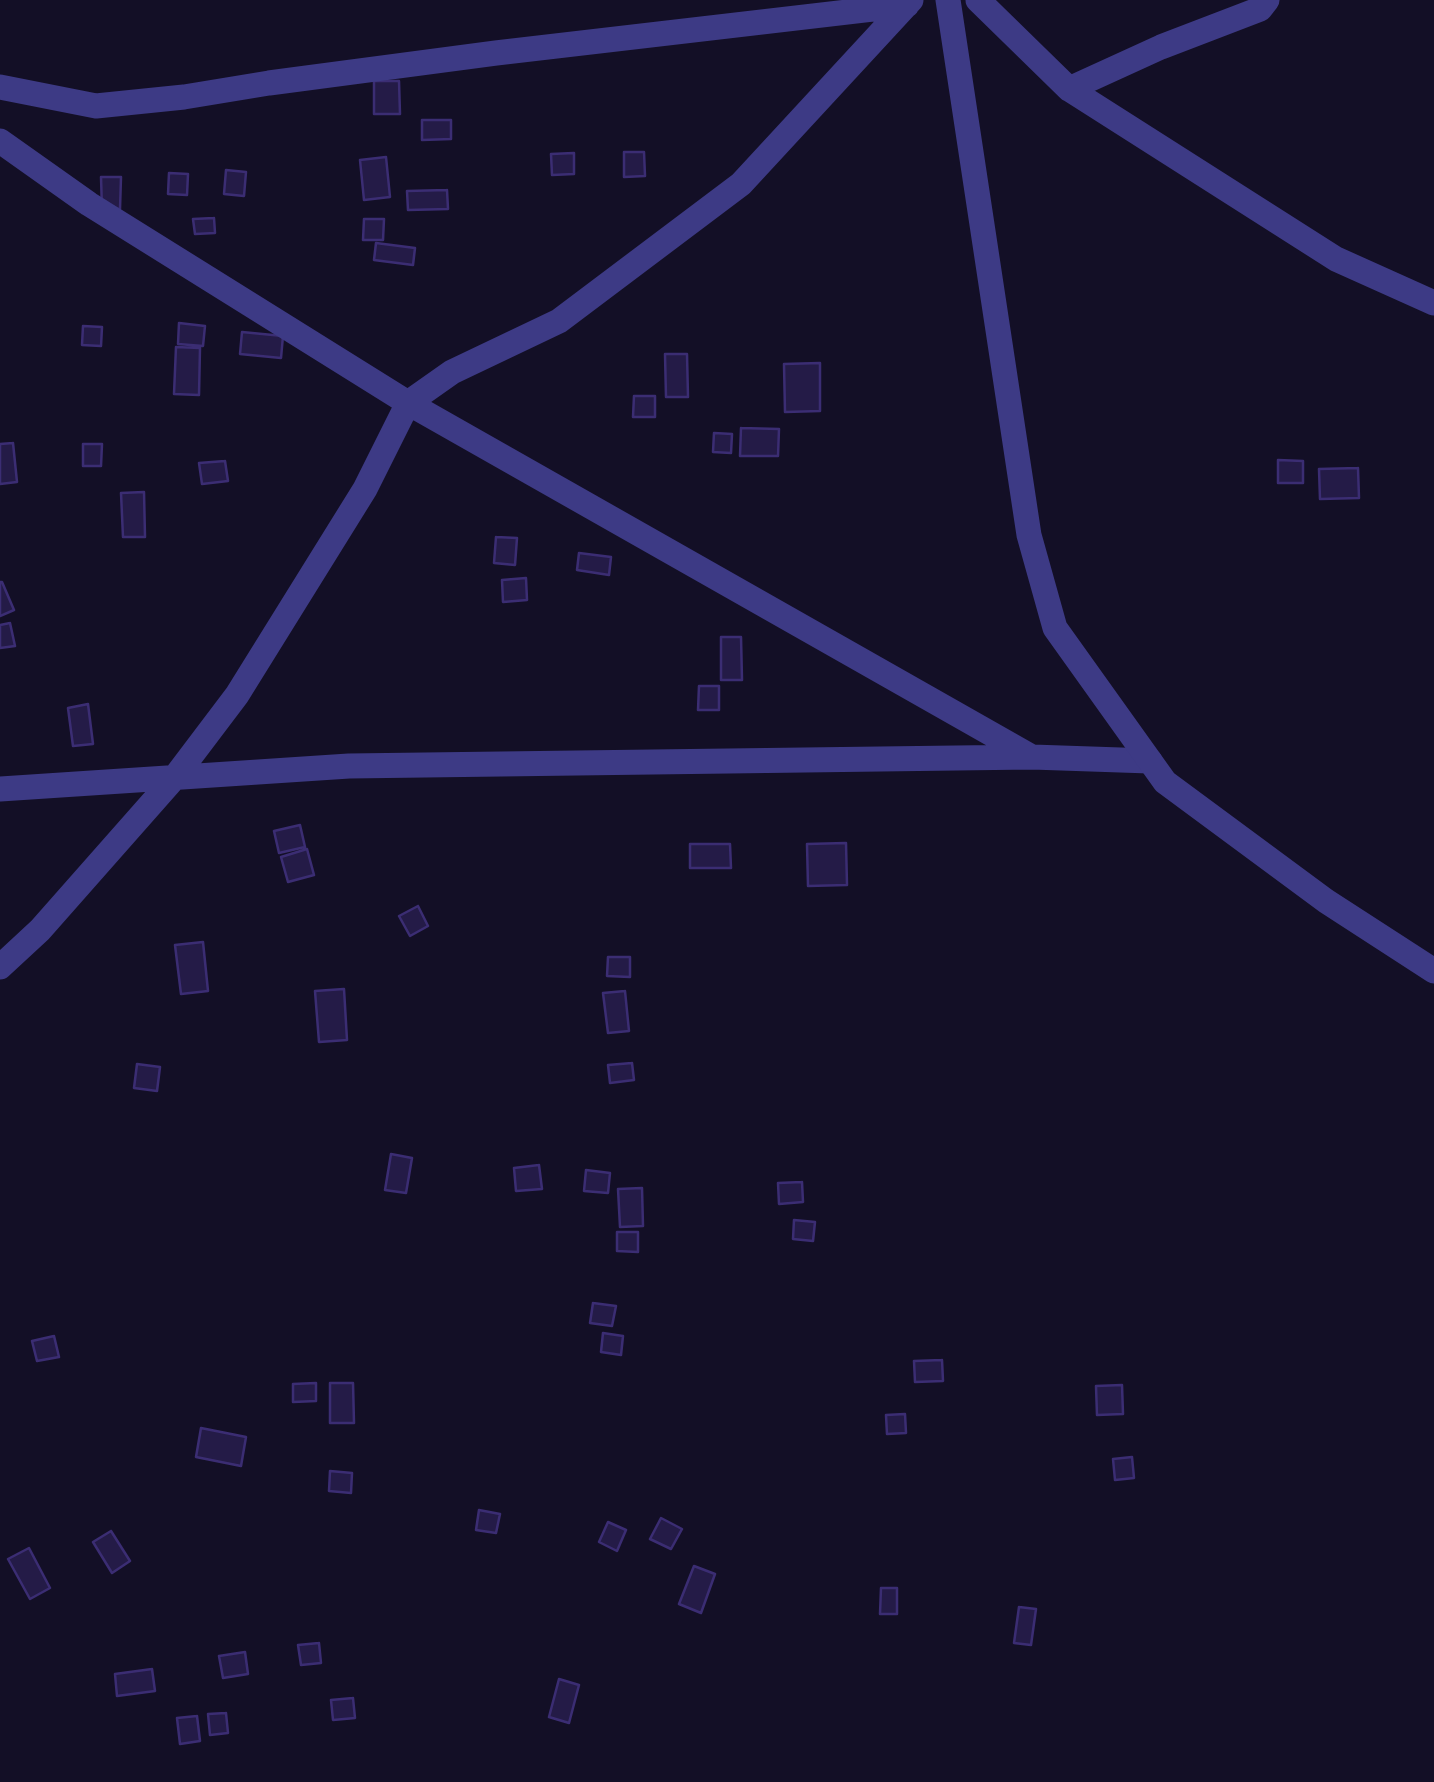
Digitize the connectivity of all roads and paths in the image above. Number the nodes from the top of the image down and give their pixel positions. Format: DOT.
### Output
graph roads {
  1 [pos="948,0"];
  2 [pos="978,0"];
  3 [pos="1267,0"];
  4 [pos="909,2"];
  5 [pos="0,87"];
  6 [pos="1069,89"];
  7 [pos="0,141"];
  8 [pos="1434,304"];
  9 [pos="408,403"];
  10 [pos="1032,757"];
  11 [pos="1150,761"];
  12 [pos="175,777"];
  13 [pos="0,789"];
  14 [pos="0,967"];
  15 [pos="1434,972"];
  1 -- 11 [label="street"];
  2 -- 6 [label="street"];
  3 -- 6 [label="street"];
  4 -- 5 [label="street"];
  4 -- 9 [label="street"];
  6 -- 8 [label="street"];
  7 -- 9 [label="street"];
  9 -- 10 [label="street"];
  9 -- 12 [label="street"];
  10 -- 11 [label="street"];
  10 -- 12 [label="street"];
  11 -- 15 [label="street"];
  12 -- 13 [label="street"];
  12 -- 14 [label="street"];
}
